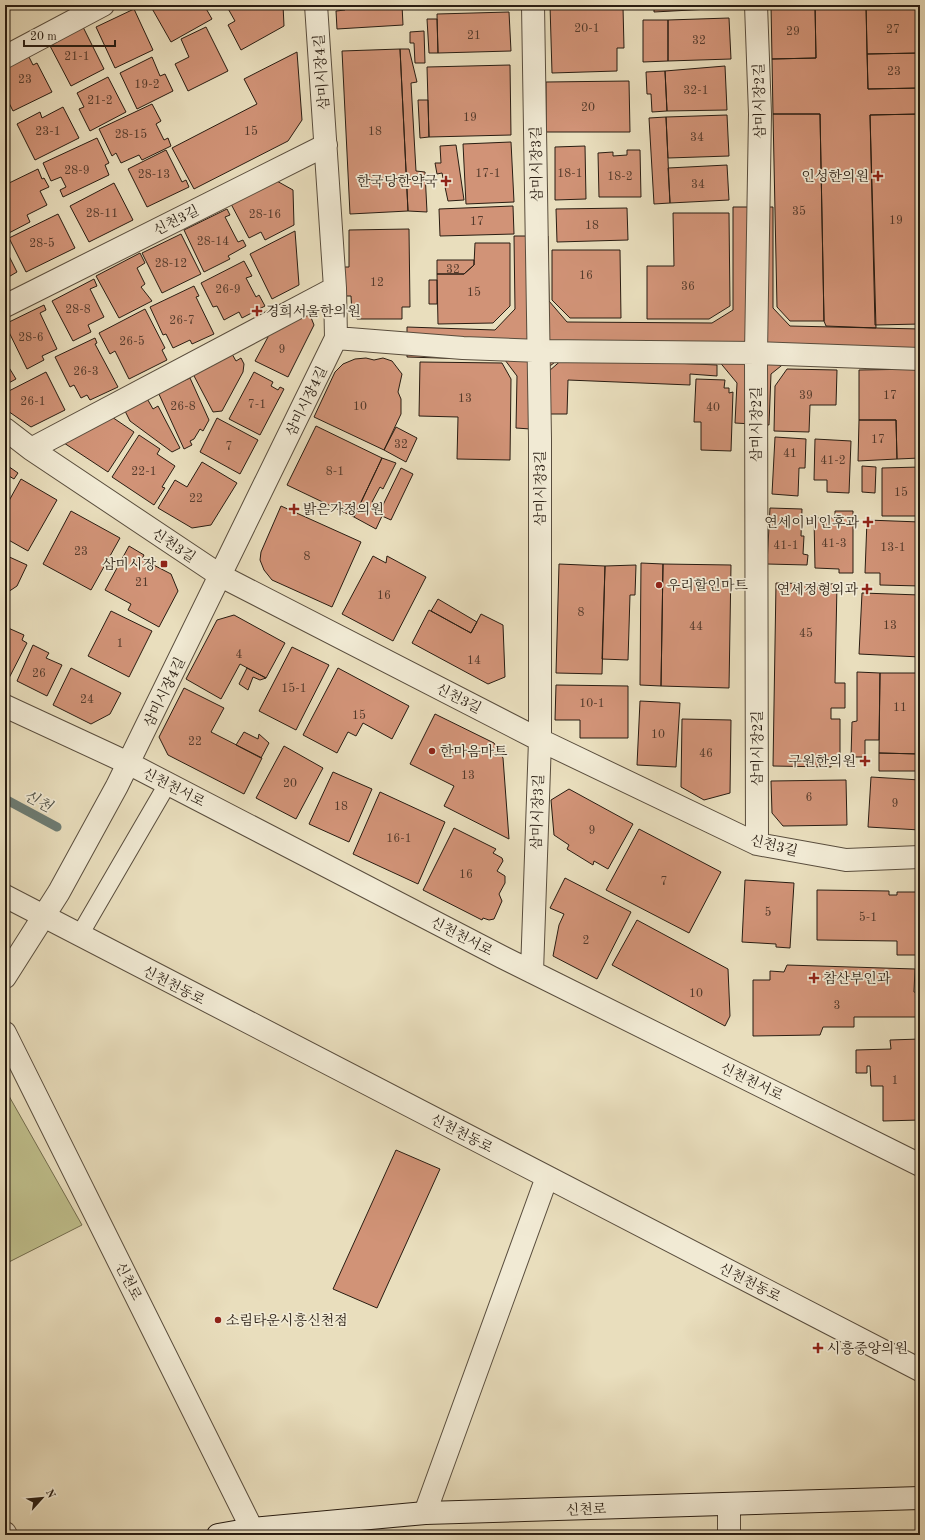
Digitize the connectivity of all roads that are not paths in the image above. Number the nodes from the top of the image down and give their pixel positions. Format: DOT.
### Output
graph roads {
  1 [pos="103,5"];
  2 [pos="316,5"];
  3 [pos="533,5"];
  4 [pos="756,5"];
  5 [pos="6,55"];
  6 [pos="326,145"];
  7 [pos="335,288"];
  8 [pos="5,306"];
  9 [pos="336,338"];
  10 [pos="540,351"];
  11 [pos="756,353"];
  12 [pos="920,359"];
  13 [pos="5,429"];
  14 [pos="31,449"];
  15 [pos="221,576"];
  16 [pos="5,706"];
  17 [pos="540,740"];
  18 [pos="128,764"];
  19 [pos="168,783"];
  20 [pos="757,844"];
  21 [pos="920,857"];
  22 [pos="5,896"];
  23 [pos="44,918"];
  24 [pos="79,936"];
  25 [pos="532,972"];
  26 [pos="5,977"];
  27 [pos="5,1033"];
  28 [pos="920,1165"];
  29 [pos="547,1177"];
  30 [pos="920,1370"];
  31 [pos="920,1498"];
  32 [pos="729,1505"];
  33 [pos="425,1514"];
  34 [pos="254,1532"];
  35 [pos="218,1535"];
  36 [pos="729,1535"];
  1 -- 5 [label="street"];
  2 -- 6 [label="street, 삼미시장4길"];
  3 -- 10 [label="street, 삼미시장3길"];
  4 -- 11 [label="street, 삼미시장2길"];
  6 -- 7 [label="street, 삼미시장4길"];
  6 -- 8 [label="street, 신천3길"];
  7 -- 9 [label="street, 삼미시장4길"];
  7 -- 14 [label="street"];
  9 -- 10 [label="street"];
  9 -- 15 [label="street, 삼미시장4길"];
  10 -- 11 [label="street"];
  10 -- 17 [label="street, 삼미시장3길"];
  11 -- 12 [label="street"];
  11 -- 20 [label="street, 삼미시장2길"];
  13 -- 14 [label="street, 신천3길"];
  14 -- 15 [label="street, 신천3길"];
  15 -- 17 [label="street, 신천3길"];
  15 -- 18 [label="street, 삼미시장4길"];
  16 -- 18 [label="street, 신천천서로"];
  17 -- 20 [label="street, 신천3길"];
  17 -- 25 [label="street, 삼미시장3길"];
  18 -- 19 [label="street, 신천천서로"];
  18 -- 23 [label="street, 삼미시장4길"];
  19 -- 24 [label="lane"];
  19 -- 25 [label="street, 신천천서로"];
  20 -- 21 [label="street, 신천3길"];
  22 -- 23 [label="street, 신천천동로"];
  23 -- 24 [label="street, 신천천동로"];
  23 -- 26 [label="street, 삼미시장4길"];
  24 -- 29 [label="street, 신천천동로"];
  25 -- 28 [label="street, 신천천서로"];
  27 -- 34 [label="street, 신천로"];
  29 -- 30 [label="street, 신천천동로"];
  29 -- 33 [label="street"];
  31 -- 32 [label="street, 신천로"];
  32 -- 33 [label="street, 신천로"];
  32 -- 36 [label="street"];
  33 -- 34 [label="street, 신천로"];
  34 -- 35 [label="street, 신천로"];
}
